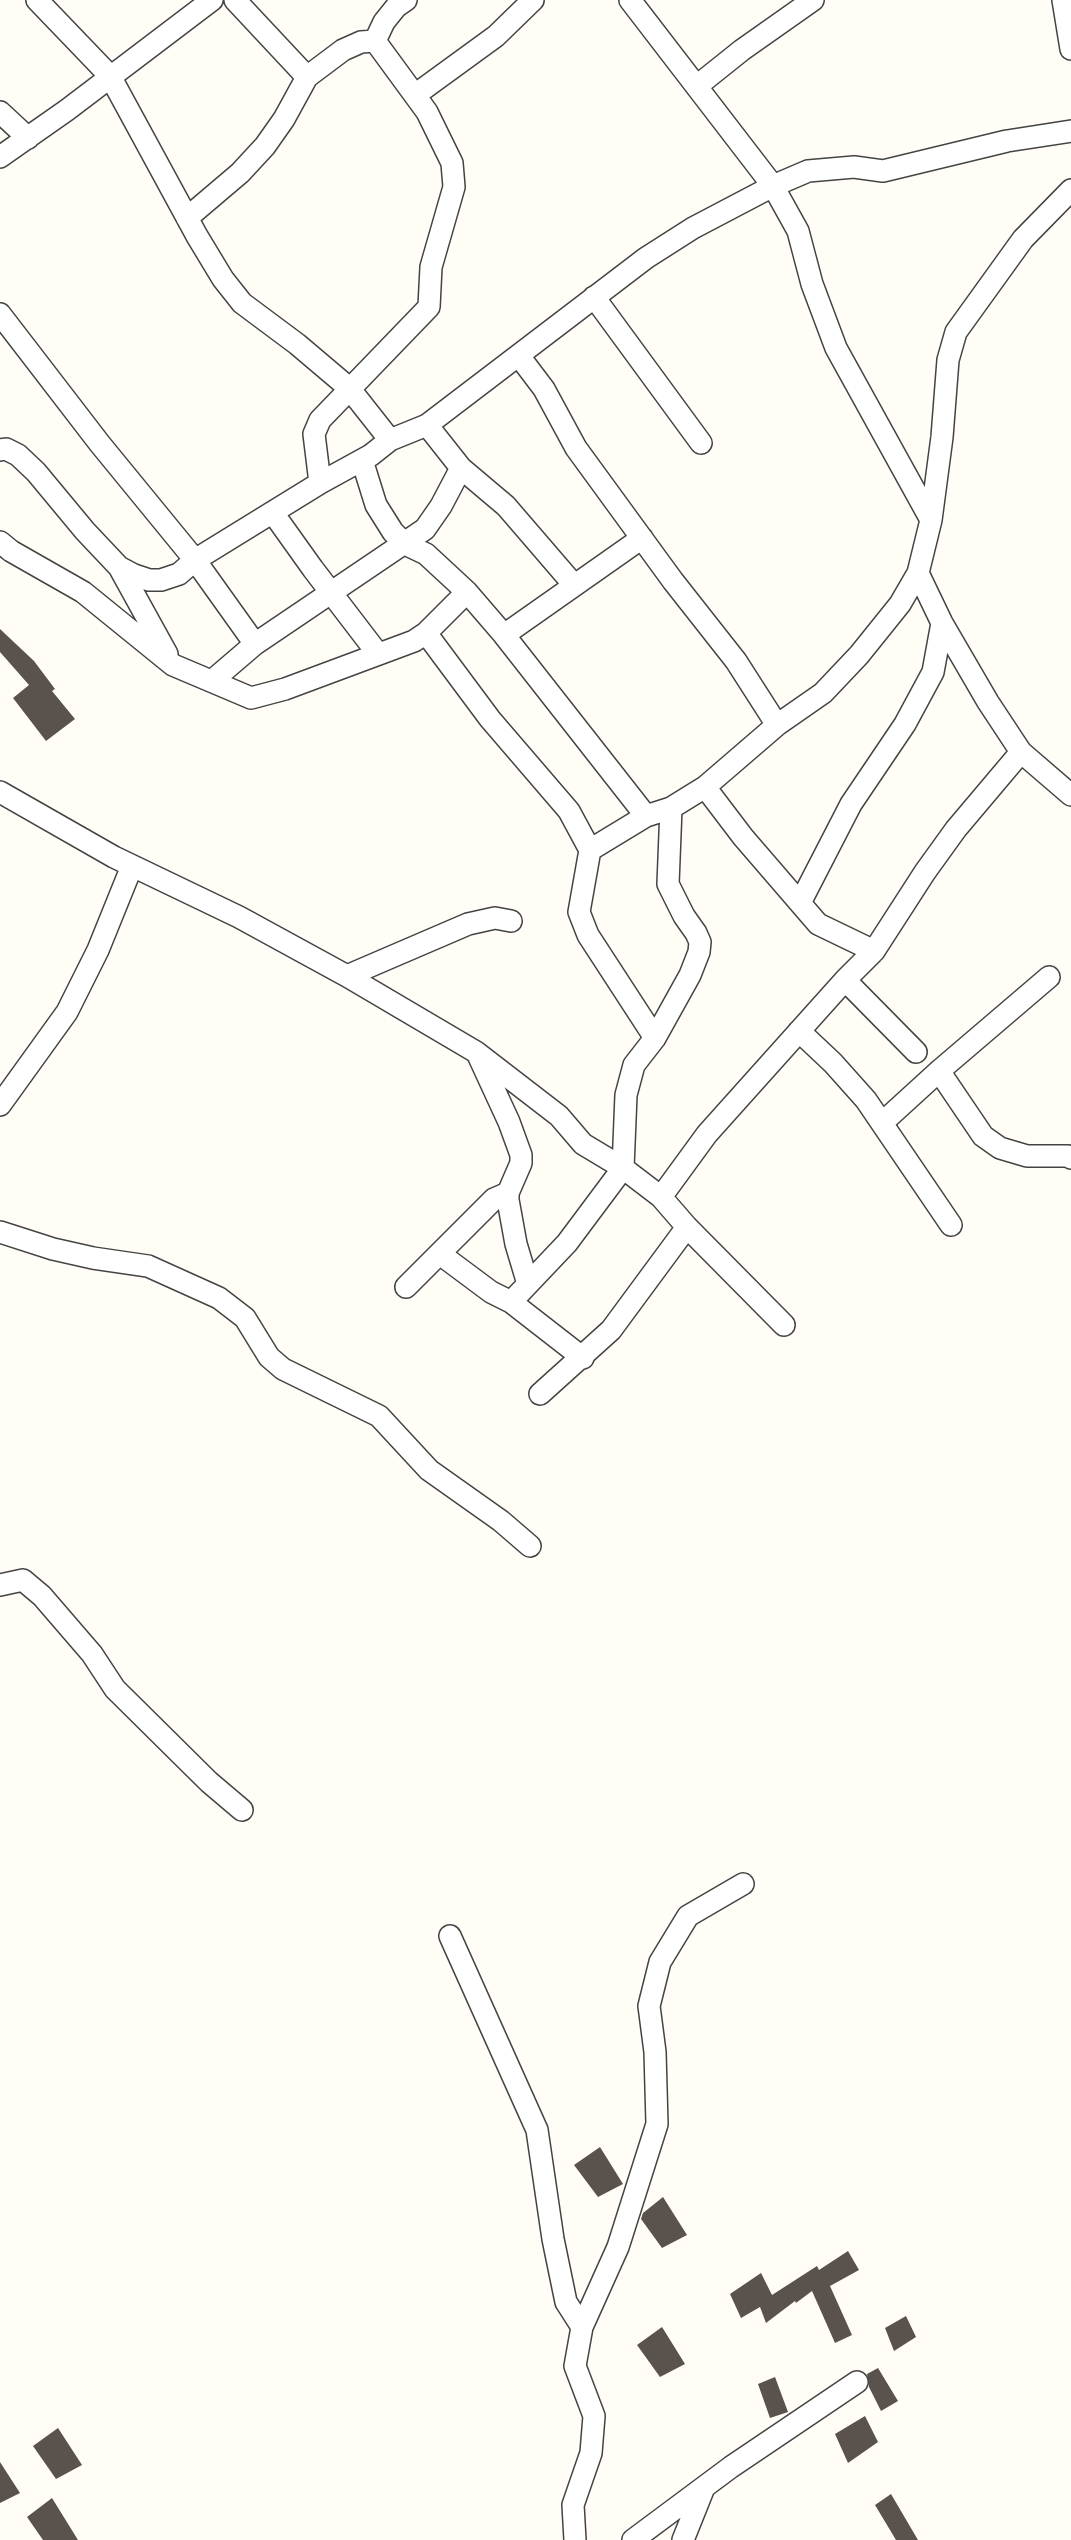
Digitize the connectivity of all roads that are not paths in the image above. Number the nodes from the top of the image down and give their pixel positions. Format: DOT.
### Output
graph roads {
  1 [pos="37,0"];
  2 [pos="212,0"];
  3 [pos="235,0"];
  4 [pos="406,0"];
  5 [pos="533,0"];
  6 [pos="630,0"];
  7 [pos="813,0"];
  8 [pos="1063,0"];
  9 [pos="376,41"];
  10 [pos="1071,49"];
  11 [pos="110,76"];
  12 [pos="307,77"];
  13 [pos="697,86"];
  14 [pos="415,96"];
  15 [pos="0,112"];
  16 [pos="1071,131"];
  17 [pos="28,138"];
  18 [pos="0,157"];
  19 [pos="773,186"];
  20 [pos="1071,190"];
  21 [pos="187,218"];
  22 [pos="594,297"];
  23 [pos="0,314"];
  24 [pos="519,356"];
  25 [pos="349,388"];
  26 [pos="427,425"];
  27 [pos="390,440"];
  28 [pos="701,443"];
  29 [pos="0,450"];
  30 [pos="362,460"];
  31 [pos="461,468"];
  32 [pos="320,482"];
  33 [pos="273,513"];
  34 [pos="931,520"];
  35 [pos="642,538"];
  36 [pos="0,542"];
  37 [pos="405,544"];
  38 [pos="195,560"];
  39 [pos="119,567"];
  40 [pos="918,573"];
  41 [pos="573,585"];
  42 [pos="330,592"];
  43 [pos="467,592"];
  44 [pos="942,623"];
  45 [pos="426,633"];
  46 [pos="504,635"];
  47 [pos="255,644"];
  48 [pos="378,654"];
  49 [pos="173,665"];
  50 [pos="213,680"];
  51 [pos="777,725"];
  52 [pos="1021,752"];
  53 [pos="705,787"];
  54 [pos="0,793"];
  55 [pos="1071,795"];
  56 [pos="671,808"];
  57 [pos="646,816"];
  58 [pos="590,850"];
  59 [pos="132,866"];
  60 [pos="800,903"];
  61 [pos="511,921"];
  62 [pos="874,951"];
  63 [pos="347,976"];
  64 [pos="1049,977"];
  65 [pos="845,979"];
  66 [pos="799,1031"];
  67 [pos="654,1038"];
  68 [pos="476,1052"];
  69 [pos="916,1052"];
  70 [pos="939,1071"];
  71 [pos="0,1105"];
  72 [pos="882,1123"];
  73 [pos="1071,1158"];
  74 [pos="623,1168"];
  75 [pos="508,1193"];
  76 [pos="662,1196"];
  77 [pos="951,1225"];
  78 [pos="687,1227"];
  79 [pos="0,1232"];
  80 [pos="440,1254"];
  81 [pos="528,1284"];
  82 [pos="406,1287"];
  83 [pos="511,1302"];
  84 [pos="784,1325"];
  85 [pos="583,1358"];
  86 [pos="540,1395"];
  87 [pos="530,1546"];
  88 [pos="0,1585"];
  89 [pos="242,1810"];
  90 [pos="743,1884"];
  91 [pos="450,1936"];
  92 [pos="582,2327"];
  93 [pos="858,2382"];
  94 [pos="703,2490"];
  95 [pos="576,2540"];
  96 [pos="633,2540"];
  97 [pos="683,2540"];
  1 -- 11 [label="street"];
  2 -- 11 [label="street"];
  3 -- 12 [label="street"];
  4 -- 9 [label="street"];
  5 -- 14 [label="street"];
  6 -- 13 [label="street"];
  7 -- 13 [label="street"];
  8 -- 10 [label="street"];
  9 -- 12 [label="street"];
  9 -- 14 [label="street"];
  11 -- 17 [label="street"];
  11 -- 21 [label="street"];
  12 -- 21 [label="street"];
  13 -- 19 [label="street"];
  14 -- 25 [label="street"];
  15 -- 17 [label="street"];
  16 -- 19 [label="street"];
  17 -- 18 [label="street"];
  19 -- 22 [label="street"];
  19 -- 34 [label="street"];
  20 -- 34 [label="street"];
  21 -- 25 [label="street"];
  22 -- 24 [label="street"];
  22 -- 28 [label="street"];
  23 -- 38 [label="street"];
  24 -- 26 [label="street"];
  24 -- 35 [label="street"];
  25 -- 27 [label="street"];
  25 -- 32 [label="street"];
  26 -- 27 [label="street"];
  26 -- 31 [label="street"];
  27 -- 30 [label="street"];
  29 -- 39 [label="street"];
  30 -- 32 [label="street"];
  30 -- 37 [label="street"];
  31 -- 37 [label="street"];
  31 -- 41 [label="street"];
  32 -- 33 [label="street"];
  33 -- 38 [label="street"];
  33 -- 42 [label="street"];
  34 -- 40 [label="street"];
  35 -- 41 [label="street"];
  35 -- 51 [label="street"];
  36 -- 49 [label="street"];
  37 -- 42 [label="street"];
  37 -- 43 [label="street"];
  38 -- 39 [label="street"];
  38 -- 47 [label="street"];
  39 -- 49 [label="street"];
  40 -- 44 [label="street"];
  40 -- 51 [label="street"];
  41 -- 46 [label="street"];
  42 -- 47 [label="street"];
  42 -- 48 [label="street"];
  43 -- 45 [label="street"];
  43 -- 46 [label="street"];
  44 -- 52 [label="street"];
  44 -- 60 [label="street"];
  45 -- 48 [label="street"];
  45 -- 58 [label="street"];
  46 -- 57 [label="street"];
  47 -- 50 [label="street"];
  48 -- 50 [label="street"];
  49 -- 50 [label="street"];
  51 -- 53 [label="street"];
  52 -- 55 [label="street"];
  52 -- 62 [label="street"];
  53 -- 56 [label="street"];
  53 -- 60 [label="street"];
  54 -- 59 [label="street"];
  56 -- 57 [label="street"];
  56 -- 67 [label="street"];
  57 -- 58 [label="street"];
  58 -- 67 [label="street"];
  59 -- 63 [label="street"];
  59 -- 71 [label="street"];
  60 -- 62 [label="street"];
  61 -- 63 [label="street"];
  62 -- 65 [label="street"];
  63 -- 68 [label="street"];
  64 -- 70 [label="street"];
  65 -- 66 [label="street"];
  65 -- 69 [label="street"];
  66 -- 72 [label="street"];
  66 -- 76 [label="street"];
  67 -- 74 [label="street"];
  68 -- 74 [label="street"];
  68 -- 75 [label="street"];
  70 -- 72 [label="street"];
  70 -- 73 [label="street"];
  72 -- 77 [label="street"];
  74 -- 76 [label="street"];
  74 -- 81 [label="street"];
  75 -- 80 [label="street"];
  75 -- 81 [label="street"];
  76 -- 78 [label="street"];
  78 -- 84 [label="street"];
  78 -- 85 [label="street"];
  79 -- 87 [label="street"];
  80 -- 82 [label="street"];
  80 -- 83 [label="street"];
  81 -- 83 [label="street"];
  83 -- 85 [label="street"];
  85 -- 86 [label="street"];
  88 -- 89 [label="street"];
  90 -- 92 [label="street"];
  91 -- 92 [label="street"];
  92 -- 95 [label="street"];
  93 -- 94 [label="street"];
  94 -- 96 [label="street"];
  94 -- 97 [label="street"];
}
